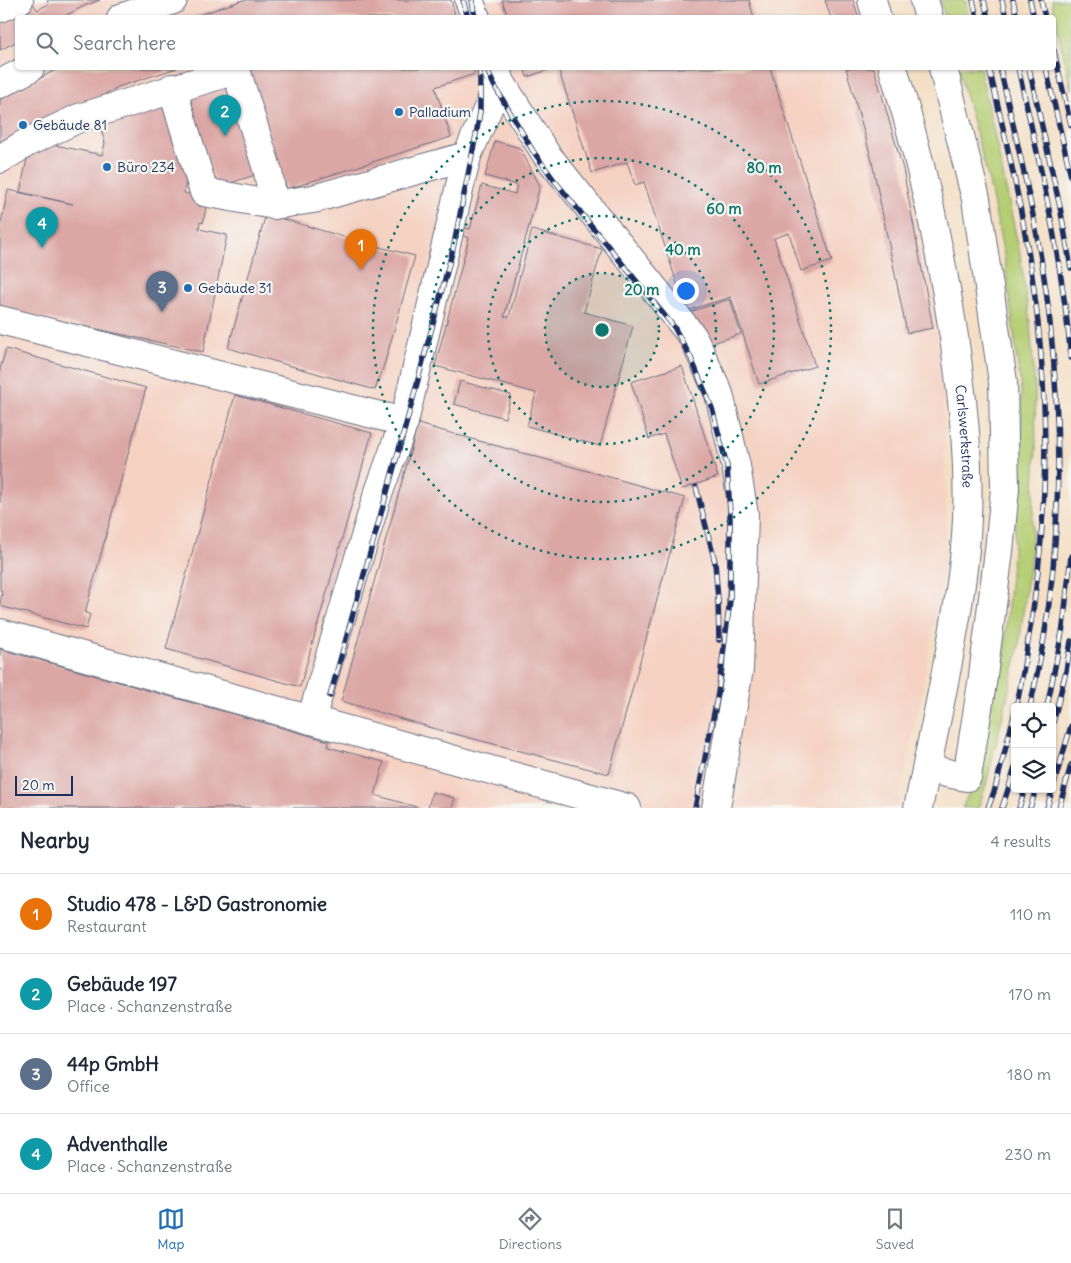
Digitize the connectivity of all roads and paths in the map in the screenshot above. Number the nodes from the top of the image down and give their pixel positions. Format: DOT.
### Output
graph roads {
  1 [pos="173,0"];
  2 [pos="469,0"];
  3 [pos="872,0"];
  4 [pos="924,0"];
  5 [pos="130,15"];
  6 [pos="475,15"];
  7 [pos="876,15"];
  8 [pos="928,15"];
  9 [pos="26,70"];
  10 [pos="894,70"];
  11 [pos="944,70"];
  12 [pos="498,74"];
  13 [pos="0,84"];
  14 [pos="172,88"];
  15 [pos="467,156"];
  16 [pos="0,159"];
  17 [pos="274,205"];
  18 [pos="0,320"];
  19 [pos="404,422"];
  20 [pos="0,633"];
  21 [pos="311,720"];
  22 [pos="926,770"];
  23 [pos="627,808"];
  24 [pos="716,808"];
  25 [pos="918,808"];
  1 -- 5 [label="street"];
  2 -- 6 [label="street"];
  3 -- 7 [label="street"];
  4 -- 8 [label="street"];
  9 -- 13 [label="street"];
  10 -- 22 [label="street, Carlswerkstraße"];
  11 -- 22 [label="street"];
  12 -- 15 [label="street"];
  12 -- 24 [label="street"];
  14 -- 16 [label="street"];
  14 -- 17 [label="street"];
  14 -- 17 [label="street"];
  15 -- 17 [label="street"];
  15 -- 19 [label="street"];
  18 -- 19 [label="street"];
  19 -- 21 [label="street"];
  20 -- 21 [label="street"];
  21 -- 23 [label="street"];
  22 -- 25 [label="street, Carlswerkstraße"];
}
